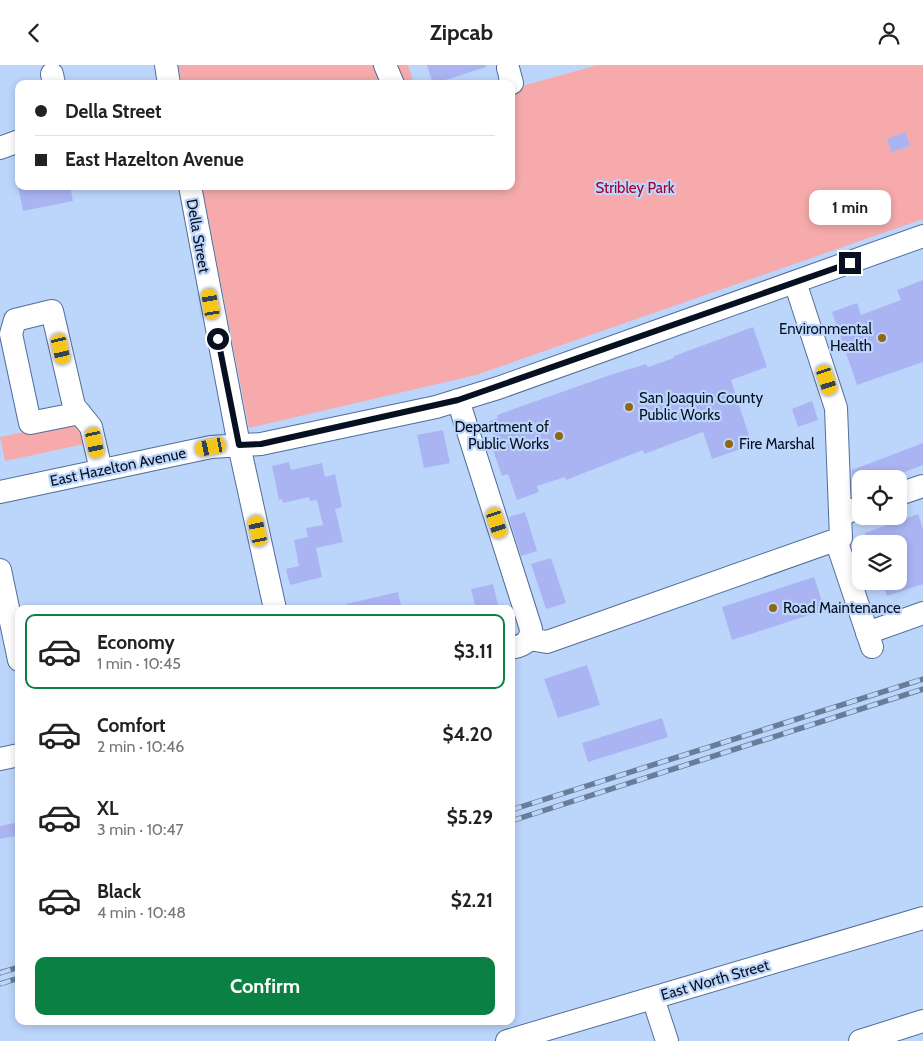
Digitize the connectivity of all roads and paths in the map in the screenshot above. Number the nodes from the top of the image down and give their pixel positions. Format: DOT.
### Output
graph roads {
  1 [pos="166,65"];
  2 [pos="386,65"];
  3 [pos="169,80"];
  4 [pos="392,80"];
  5 [pos="15,143"];
  6 [pos="0,149"];
  7 [pos="191,190"];
  8 [pos="923,237"];
  9 [pos="795,282"];
  10 [pos="458,400"];
  11 [pos="80,413"];
  12 [pos="239,445"];
  13 [pos="100,470"];
  14 [pos="923,486"];
  15 [pos="907,491"];
  16 [pos="0,492"];
  17 [pos="852,510"];
  18 [pos="840,515"];
  19 [pos="836,540"];
  20 [pos="0,570"];
  21 [pos="274,605"];
  22 [pos="923,613"];
  23 [pos="15,641"];
  24 [pos="520,643"];
  25 [pos="15,756"];
  26 [pos="0,759"];
  27 [pos="923,918"];
  28 [pos="653,998"];
  29 [pos="923,1021"];
  30 [pos="507,1041"];
  31 [pos="667,1041"];
  32 [pos="860,1041"];
  1 -- 3 [label="street"];
  2 -- 4 [label="street"];
  5 -- 6 [label="street"];
  7 -- 12 [label="street, Della Street"];
  8 -- 9 [label="street, East Hazelton Avenue"];
  9 -- 10 [label="street, East Hazelton Avenue"];
  9 -- 18 [label="street"];
  10 -- 12 [label="street, East Hazelton Avenue"];
  10 -- 24 [label="street"];
  11 -- 11 [label="street"];
  11 -- 13 [label="street"];
  12 -- 13 [label="street, East Hazelton Avenue"];
  12 -- 21 [label="street, Della Street"];
  13 -- 16 [label="street, East Hazelton Avenue"];
  14 -- 15 [label="street"];
  17 -- 18 [label="street"];
  18 -- 19 [label="street"];
  19 -- 22 [label="street"];
  19 -- 24 [label="street"];
  20 -- 23 [label="street"];
  25 -- 26 [label="street"];
  27 -- 28 [label="street, East Worth Street"];
  28 -- 30 [label="street, East Worth Street"];
  28 -- 31 [label="street"];
  29 -- 32 [label="street"];
}
